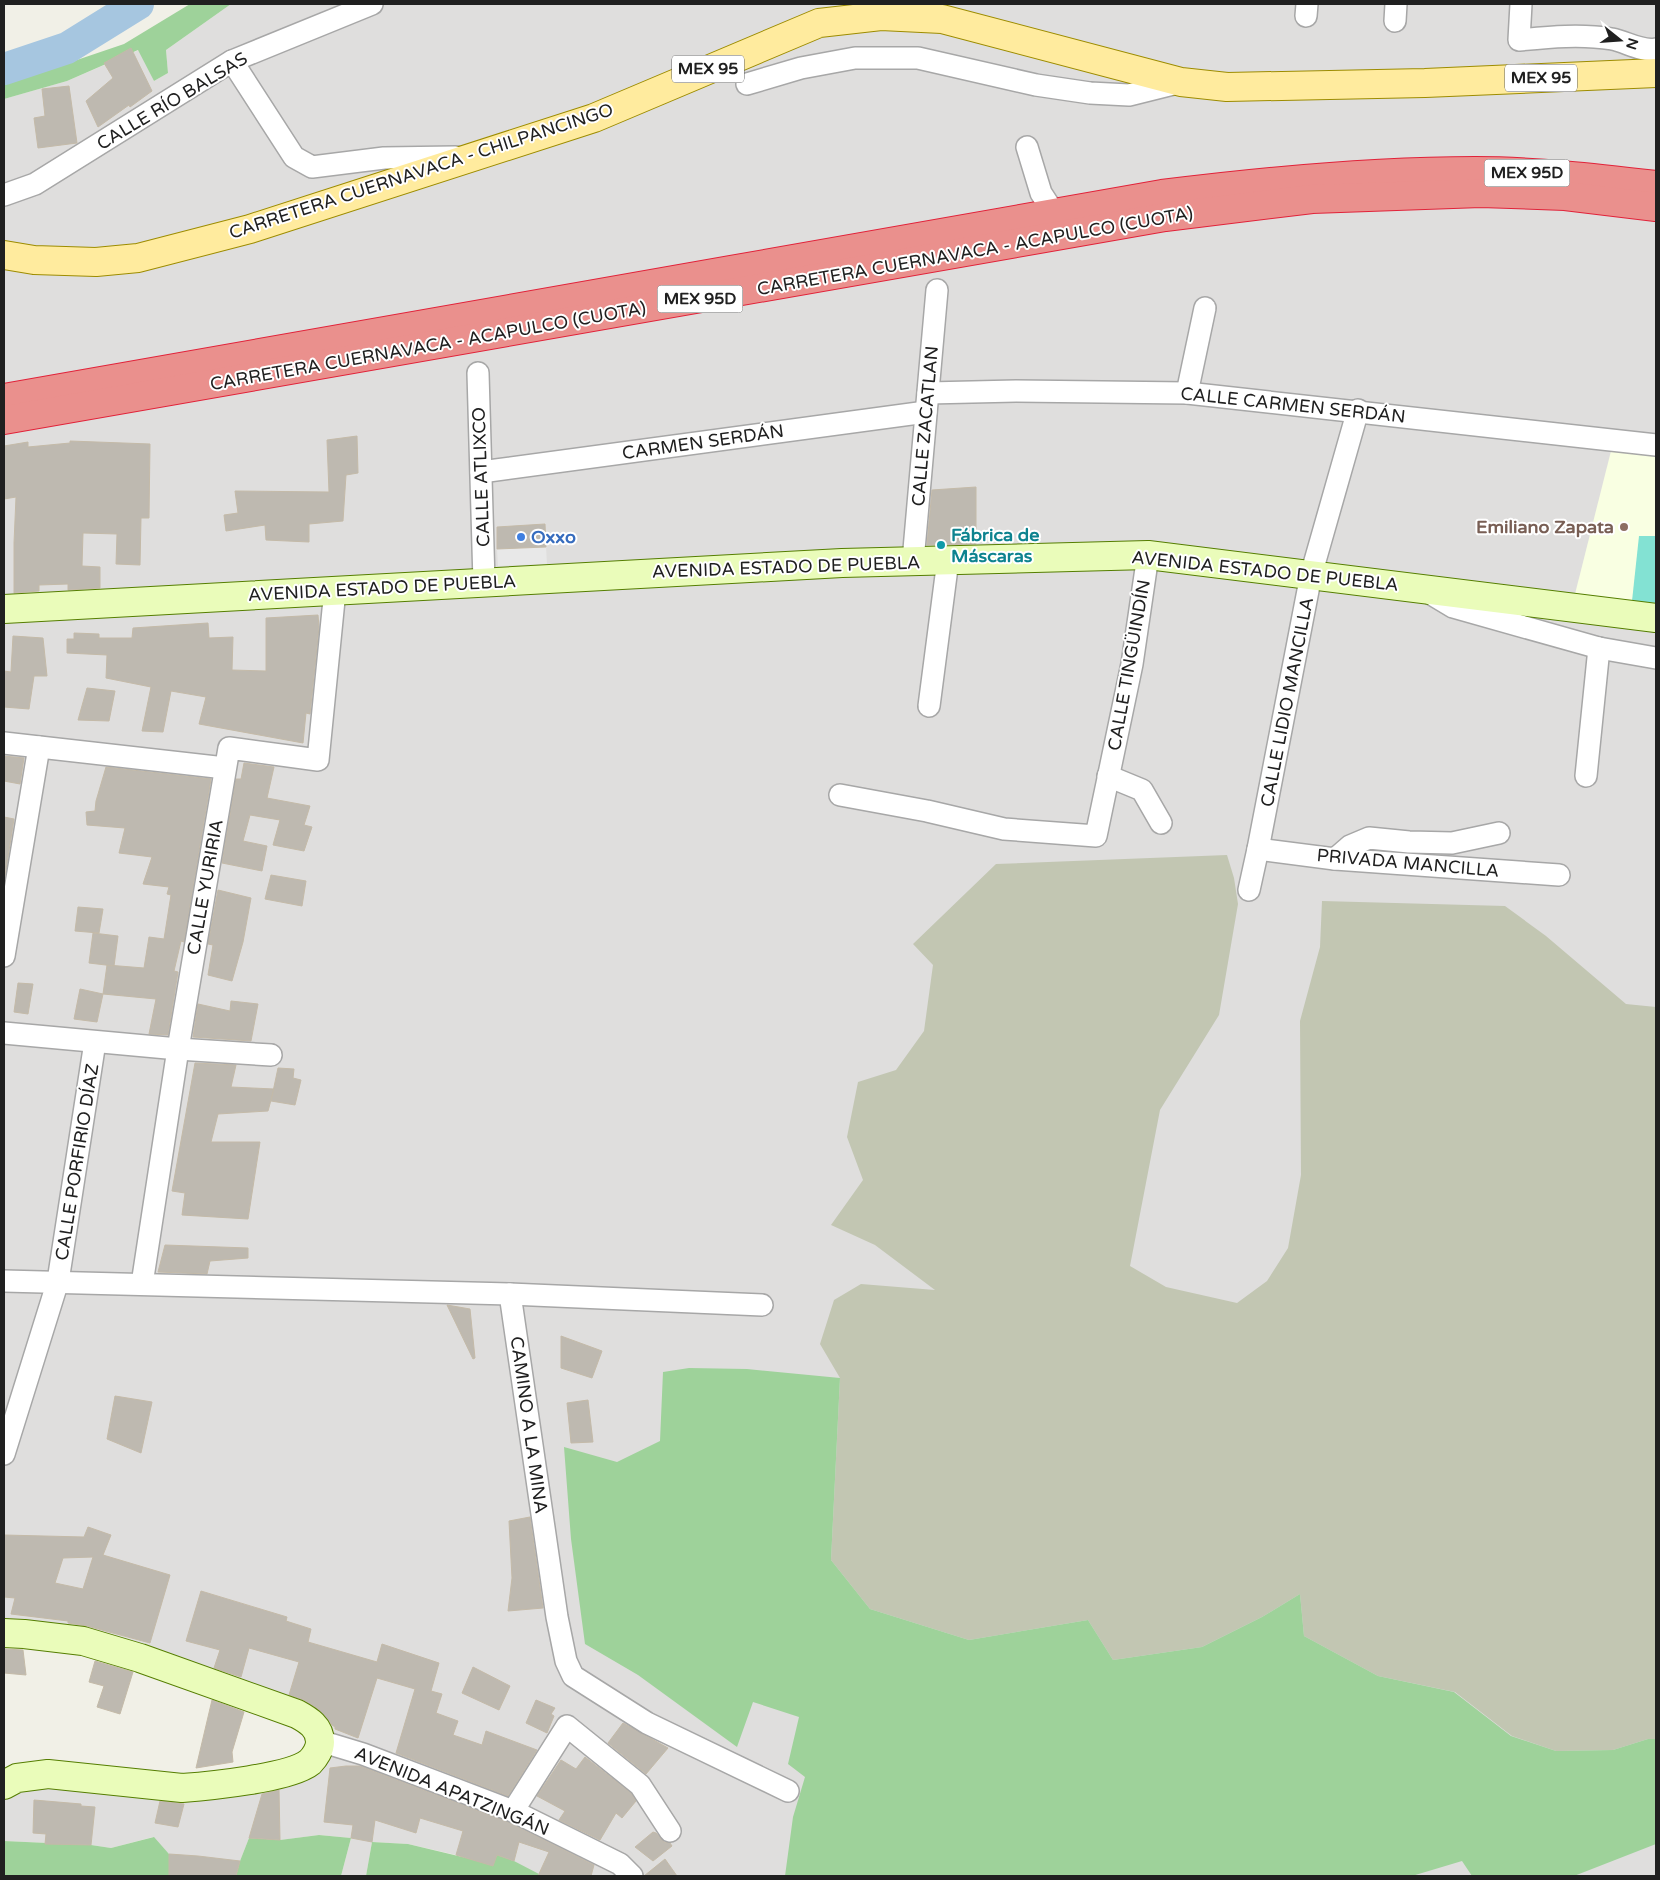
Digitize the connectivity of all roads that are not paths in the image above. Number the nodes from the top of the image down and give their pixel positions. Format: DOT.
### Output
graph roads {
  1 [pos="372,4"];
  2 [pos="1521,4"];
  3 [pos="232,61"];
  4 [pos="1649,61"];
  5 [pos="1181,82"];
  6 [pos="747,84"];
  7 [pos="1027,147"];
  8 [pos="474,157"];
  9 [pos="1656,185"];
  10 [pos="4,195"];
  11 [pos="1656,207"];
  12 [pos="1054,213"];
  13 [pos="4,255"];
  14 [pos="937,290"];
  15 [pos="1205,308"];
  16 [pos="478,373"];
  17 [pos="1187,392"];
  18 [pos="4,398"];
  19 [pos="927,403"];
  20 [pos="1358,410"];
  21 [pos="4,420"];
  22 [pos="1656,444"];
  23 [pos="481,472"];
  24 [pos="1148,555"];
  25 [pos="948,560"];
  26 [pos="913,562"];
  27 [pos="1311,575"];
  28 [pos="484,582"];
  29 [pos="1422,588"];
  30 [pos="335,590"];
  31 [pos="4,609"];
  32 [pos="1656,618"];
  33 [pos="1599,648"];
  34 [pos="1656,658"];
  35 [pos="929,706"];
  36 [pos="4,743"];
  37 [pos="39,747"];
  38 [pos="225,768"];
  39 [pos="1108,776"];
  40 [pos="1586,776"];
  41 [pos="840,795"];
  42 [pos="1161,823"];
  43 [pos="1499,834"];
  44 [pos="1258,849"];
  45 [pos="1335,859"];
  46 [pos="1559,875"];
  47 [pos="1249,890"];
  48 [pos="4,956"];
  49 [pos="4,1032"];
  50 [pos="95,1042"];
  51 [pos="178,1049"];
  52 [pos="271,1055"];
  53 [pos="4,1281"];
  54 [pos="58,1281"];
  55 [pos="142,1284"];
  56 [pos="510,1294"];
  57 [pos="762,1305"];
  58 [pos="10,1411"];
  59 [pos="4,1454"];
  60 [pos="4,1633"];
  61 [pos="320,1741"];
  62 [pos="4,1785"];
  63 [pos="788,1791"];
  64 [pos="513,1811"];
  65 [pos="670,1831"];
  66 [pos="632,1876"];
  1 -- 3 [label="street, CALLE RÍO BALSAS"];
  2 -- 4 [label="street"];
  3 -- 8 [label="street"];
  3 -- 10 [label="street, CALLE RÍO BALSAS"];
  4 -- 5 [label="main road, CARRETERA CUERNAVACA - CHILPANCINGO / MEX 95"];
  5 -- 6 [label="street"];
  5 -- 8 [label="main road, CARRETERA CUERNAVACA - CHILPANCINGO / MEX 95"];
  7 -- 12 [label="street"];
  8 -- 13 [label="main road, CARRETERA CUERNAVACA - CHILPANCINGO / MEX 95"];
  9 -- 12 [label="highway, CARRETERA CUERNAVACA - ACAPULCO (CUOTA) / MEX 95D"];
  11 -- 21 [label="highway, CARRETERA CUERNAVACA - ACAPULCO (CUOTA) / MEX 95D"];
  12 -- 18 [label="highway, CARRETERA CUERNAVACA - ACAPULCO (CUOTA) / MEX 95D"];
  14 -- 19 [label="street, CALLE ZACATLAN"];
  15 -- 17 [label="street"];
  16 -- 23 [label="street, CALLE ATLIXCO"];
  17 -- 19 [label="street, CALLE CARMEN SERDÁN"];
  17 -- 20 [label="street, CALLE CARMEN SERDÁN"];
  19 -- 23 [label="street, CARMEN SERDÁN"];
  19 -- 26 [label="street, CALLE ZACATLAN"];
  20 -- 22 [label="street, CALLE CARMEN SERDÁN"];
  20 -- 27 [label="street, CALLE LIDIO MANCILLA"];
  23 -- 28 [label="street, CALLE ATLIXCO"];
  24 -- 25 [label="street, AVENIDA ESTADO DE PUEBLA"];
  24 -- 27 [label="street, AVENIDA ESTADO DE PUEBLA"];
  24 -- 39 [label="street, CALLE TINGÜINDÍN"];
  25 -- 26 [label="street, AVENIDA ESTADO DE PUEBLA"];
  25 -- 35 [label="street"];
  26 -- 28 [label="street, AVENIDA ESTADO DE PUEBLA"];
  27 -- 29 [label="street, AVENIDA ESTADO DE PUEBLA"];
  27 -- 44 [label="street, CALLE LIDIO MANCILLA"];
  28 -- 30 [label="street, AVENIDA ESTADO DE PUEBLA"];
  29 -- 32 [label="street, AVENIDA ESTADO DE PUEBLA"];
  29 -- 33 [label="street"];
  30 -- 31 [label="street, AVENIDA ESTADO DE PUEBLA"];
  30 -- 38 [label="street, CALLE YURIRIA"];
  33 -- 34 [label="street"];
  33 -- 40 [label="street"];
  36 -- 37 [label="street"];
  37 -- 38 [label="street"];
  37 -- 48 [label="street"];
  38 -- 51 [label="street, CALLE YURIRIA"];
  39 -- 41 [label="street, CALLE TINGÜINDÍN"];
  39 -- 42 [label="street, CALLE TINGÜINDÍN"];
  43 -- 45 [label="street"];
  44 -- 45 [label="street, PRIVADA MANCILLA"];
  44 -- 47 [label="street, CALLE LIDIO MANCILLA"];
  45 -- 46 [label="street, PRIVADA MANCILLA"];
  49 -- 50 [label="street"];
  50 -- 51 [label="street"];
  50 -- 54 [label="street, CALLE PORFIRIO DÍAZ"];
  51 -- 52 [label="street"];
  51 -- 55 [label="street, CALLE YURIRIA"];
  53 -- 54 [label="street"];
  54 -- 55 [label="street"];
  54 -- 58 [label="street, CALLE PORFIRIO DÍAZ"];
  55 -- 56 [label="street"];
  56 -- 57 [label="street"];
  56 -- 63 [label="street, CAMINO A LA MINA"];
  58 -- 59 [label="street, CALLE PORFIRIO DÍAZ"];
  60 -- 61 [label="street"];
  61 -- 62 [label="street"];
  61 -- 64 [label="street, AVENIDA APATZINGÁN"];
  64 -- 65 [label="street"];
  64 -- 66 [label="street, AVENIDA APATZINGÁN"];
}
